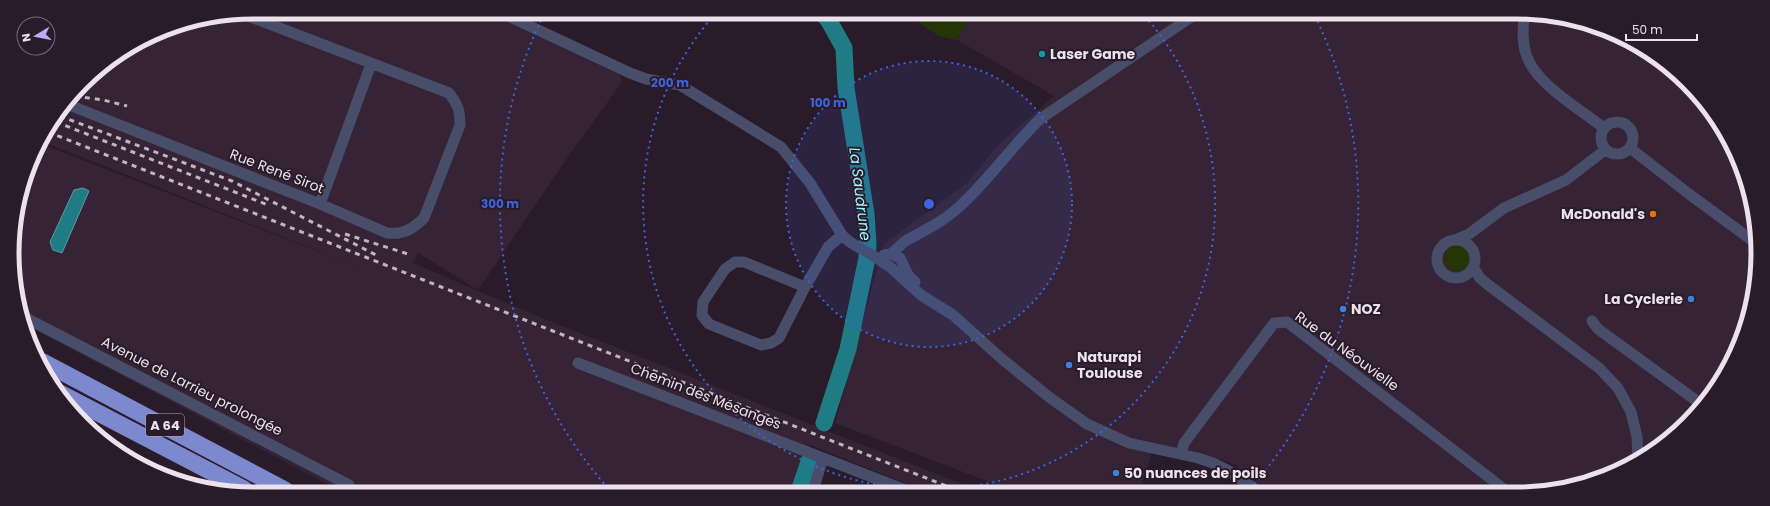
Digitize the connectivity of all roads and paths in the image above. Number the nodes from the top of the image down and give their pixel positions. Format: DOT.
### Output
graph roads {
  1 [pos="256,19"];
  2 [pos="515,19"];
  3 [pos="1188,19"];
  4 [pos="1524,19"];
  5 [pos="370,64"];
  6 [pos="71,106"];
  7 [pos="1604,128"];
  8 [pos="1630,148"];
  9 [pos="1605,150"];
  10 [pos="320,204"];
  11 [pos="1484,222"];
  12 [pos="842,235"];
  13 [pos="1750,239"];
  14 [pos="1457,240"];
  15 [pos="1474,251"];
  16 [pos="874,256"];
  17 [pos="895,256"];
  18 [pos="889,266"];
  19 [pos="1473,267"];
  20 [pos="1464,276"];
  21 [pos="1487,284"];
  22 [pos="805,287"];
  23 [pos="935,302"];
  24 [pos="29,319"];
  25 [pos="1592,321"];
  26 [pos="578,362"];
  27 [pos="47,364"];
  28 [pos="70,398"];
  29 [pos="1698,402"];
  30 [pos="1181,454"];
  31 [pos="1638,454"];
  32 [pos="824,458"];
  33 [pos="349,485"];
  34 [pos="236,486"];
  35 [pos="279,487"];
  36 [pos="814,487"];
  37 [pos="898,487"];
  38 [pos="1252,487"];
  39 [pos="1501,487"];
  1 -- 5 [label="street, Rue René Sirot"];
  2 -- 12 [label="street"];
  3 -- 17 [label="street"];
  4 -- 7 [label="street"];
  5 -- 10 [label="street"];
  5 -- 10 [label="street, Rue René Sirot"];
  6 -- 10 [label="street, Rue René Sirot"];
  7 -- 8 [label="street"];
  7 -- 9 [label="street"];
  8 -- 9 [label="street"];
  8 -- 13 [label="street"];
  9 -- 11 [label="street"];
  11 -- 14 [label="street"];
  11 -- 15 [label="street"];
  12 -- 16 [label="street"];
  12 -- 22 [label="street"];
  14 -- 15 [label="street"];
  14 -- 20 [label="street"];
  15 -- 19 [label="street"];
  16 -- 17 [label="street"];
  16 -- 18 [label="street"];
  17 -- 18 [label="street"];
  17 -- 23 [label="street"];
  18 -- 23 [label="street"];
  19 -- 20 [label="street"];
  19 -- 21 [label="street"];
  20 -- 21 [label="street"];
  21 -- 31 [label="street"];
  22 -- 22 [label="street"];
  23 -- 30 [label="street"];
  24 -- 33 [label="street, Avenue de Larrieu prolongée"];
  25 -- 29 [label="street"];
  26 -- 32 [label="street, Chemin des Mésanges"];
  27 -- 35 [label="highway, A 64"];
  28 -- 34 [label="highway, A 64"];
  30 -- 38 [label="street"];
  30 -- 39 [label="street, Rue du Néouvielle"];
  32 -- 36 [label="street"];
  32 -- 37 [label="street, Chemin des Mésanges"];
}
